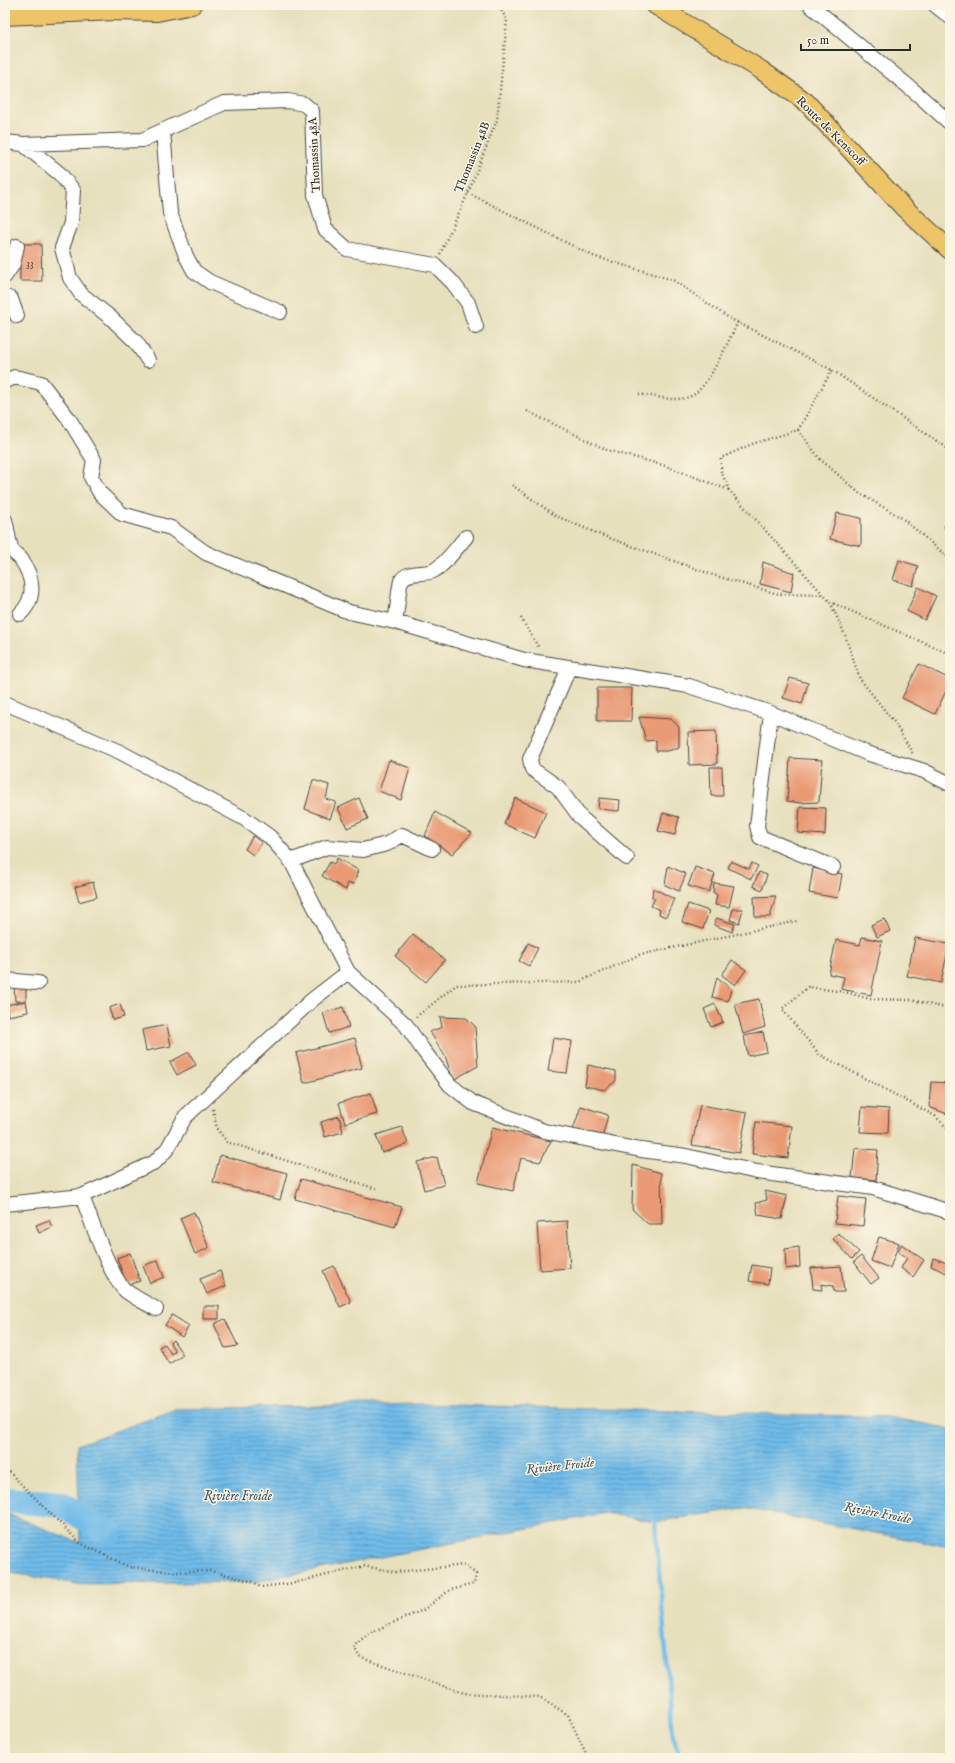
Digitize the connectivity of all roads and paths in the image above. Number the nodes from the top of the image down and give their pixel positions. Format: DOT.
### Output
graph roads {
  1 [pos="192,5"];
  2 [pos="498,5"];
  3 [pos="655,5"];
  4 [pos="810,5"];
  5 [pos="935,5"];
  6 [pos="92,9"];
  7 [pos="5,16"];
  8 [pos="950,17"];
  9 [pos="950,123"];
  10 [pos="164,131"];
  11 [pos="5,142"];
  12 [pos="23,144"];
  13 [pos="468,193"];
  14 [pos="17,246"];
  15 [pos="950,250"];
  16 [pos="435,265"];
  17 [pos="5,276"];
  18 [pos="5,297"];
  19 [pos="280,312"];
  20 [pos="17,316"];
  21 [pos="738,322"];
  22 [pos="476,327"];
  23 [pos="148,360"];
  24 [pos="832,370"];
  25 [pos="5,381"];
  26 [pos="639,394"];
  27 [pos="528,411"];
  28 [pos="798,430"];
  29 [pos="950,450"];
  30 [pos="512,485"];
  31 [pos="729,490"];
  32 [pos="5,520"];
  33 [pos="466,537"];
  34 [pos="950,559"];
  35 [pos="824,595"];
  36 [pos="830,602"];
  37 [pos="20,614"];
  38 [pos="521,618"];
  39 [pos="395,622"];
  40 [pos="950,654"];
  41 [pos="548,664"];
  42 [pos="569,668"];
  43 [pos="5,702"];
  44 [pos="771,713"];
  45 [pos="924,771"];
  46 [pos="950,784"];
  47 [pos="432,849"];
  48 [pos="627,858"];
  49 [pos="291,861"];
  50 [pos="833,867"];
  51 [pos="797,921"];
  52 [pos="348,972"];
  53 [pos="5,980"];
  54 [pos="38,983"];
  55 [pos="950,1009"];
  56 [pos="406,1025"];
  57 [pos="210,1094"];
  58 [pos="950,1131"];
  59 [pos="376,1189"];
  60 [pos="82,1196"];
  61 [pos="5,1204"];
  62 [pos="950,1212"];
  63 [pos="156,1309"];
  64 [pos="5,1470"];
  65 [pos="588,1758"];
  1 -- 6 [label="main road"];
  2 -- 13 [label="path, Thomassin 48B"];
  3 -- 15 [label="main road, Route de Kenscoff"];
  4 -- 9 [label="street"];
  5 -- 8 [label="street"];
  6 -- 7 [label="main road"];
  10 -- 12 [label="street, Thomassin 48A"];
  10 -- 16 [label="street, Thomassin 48A"];
  10 -- 19 [label="street"];
  11 -- 12 [label="street, Thomassin 48A"];
  12 -- 23 [label="street"];
  13 -- 16 [label="path, Thomassin 48B"];
  13 -- 21 [label="path"];
  14 -- 17 [label="street"];
  16 -- 22 [label="street"];
  18 -- 20 [label="street"];
  21 -- 24 [label="path"];
  21 -- 26 [label="path"];
  24 -- 28 [label="path"];
  24 -- 29 [label="path"];
  25 -- 39 [label="street"];
  27 -- 31 [label="path"];
  28 -- 31 [label="path"];
  28 -- 34 [label="path"];
  30 -- 35 [label="path"];
  31 -- 35 [label="path"];
  32 -- 37 [label="street"];
  33 -- 39 [label="street"];
  35 -- 36 [label="path"];
  36 -- 40 [label="path"];
  36 -- 45 [label="path"];
  38 -- 41 [label="path"];
  39 -- 41 [label="street"];
  41 -- 42 [label="street"];
  42 -- 44 [label="street"];
  42 -- 48 [label="street"];
  43 -- 49 [label="street"];
  44 -- 45 [label="street"];
  44 -- 50 [label="street"];
  45 -- 46 [label="street"];
  47 -- 49 [label="street"];
  49 -- 52 [label="street"];
  51 -- 56 [label="path"];
  52 -- 56 [label="street"];
  52 -- 57 [label="street"];
  53 -- 54 [label="street"];
  55 -- 58 [label="path"];
  56 -- 62 [label="street"];
  57 -- 59 [label="path"];
  57 -- 60 [label="street"];
  60 -- 61 [label="street"];
  60 -- 63 [label="street"];
  64 -- 65 [label="path"];
}
